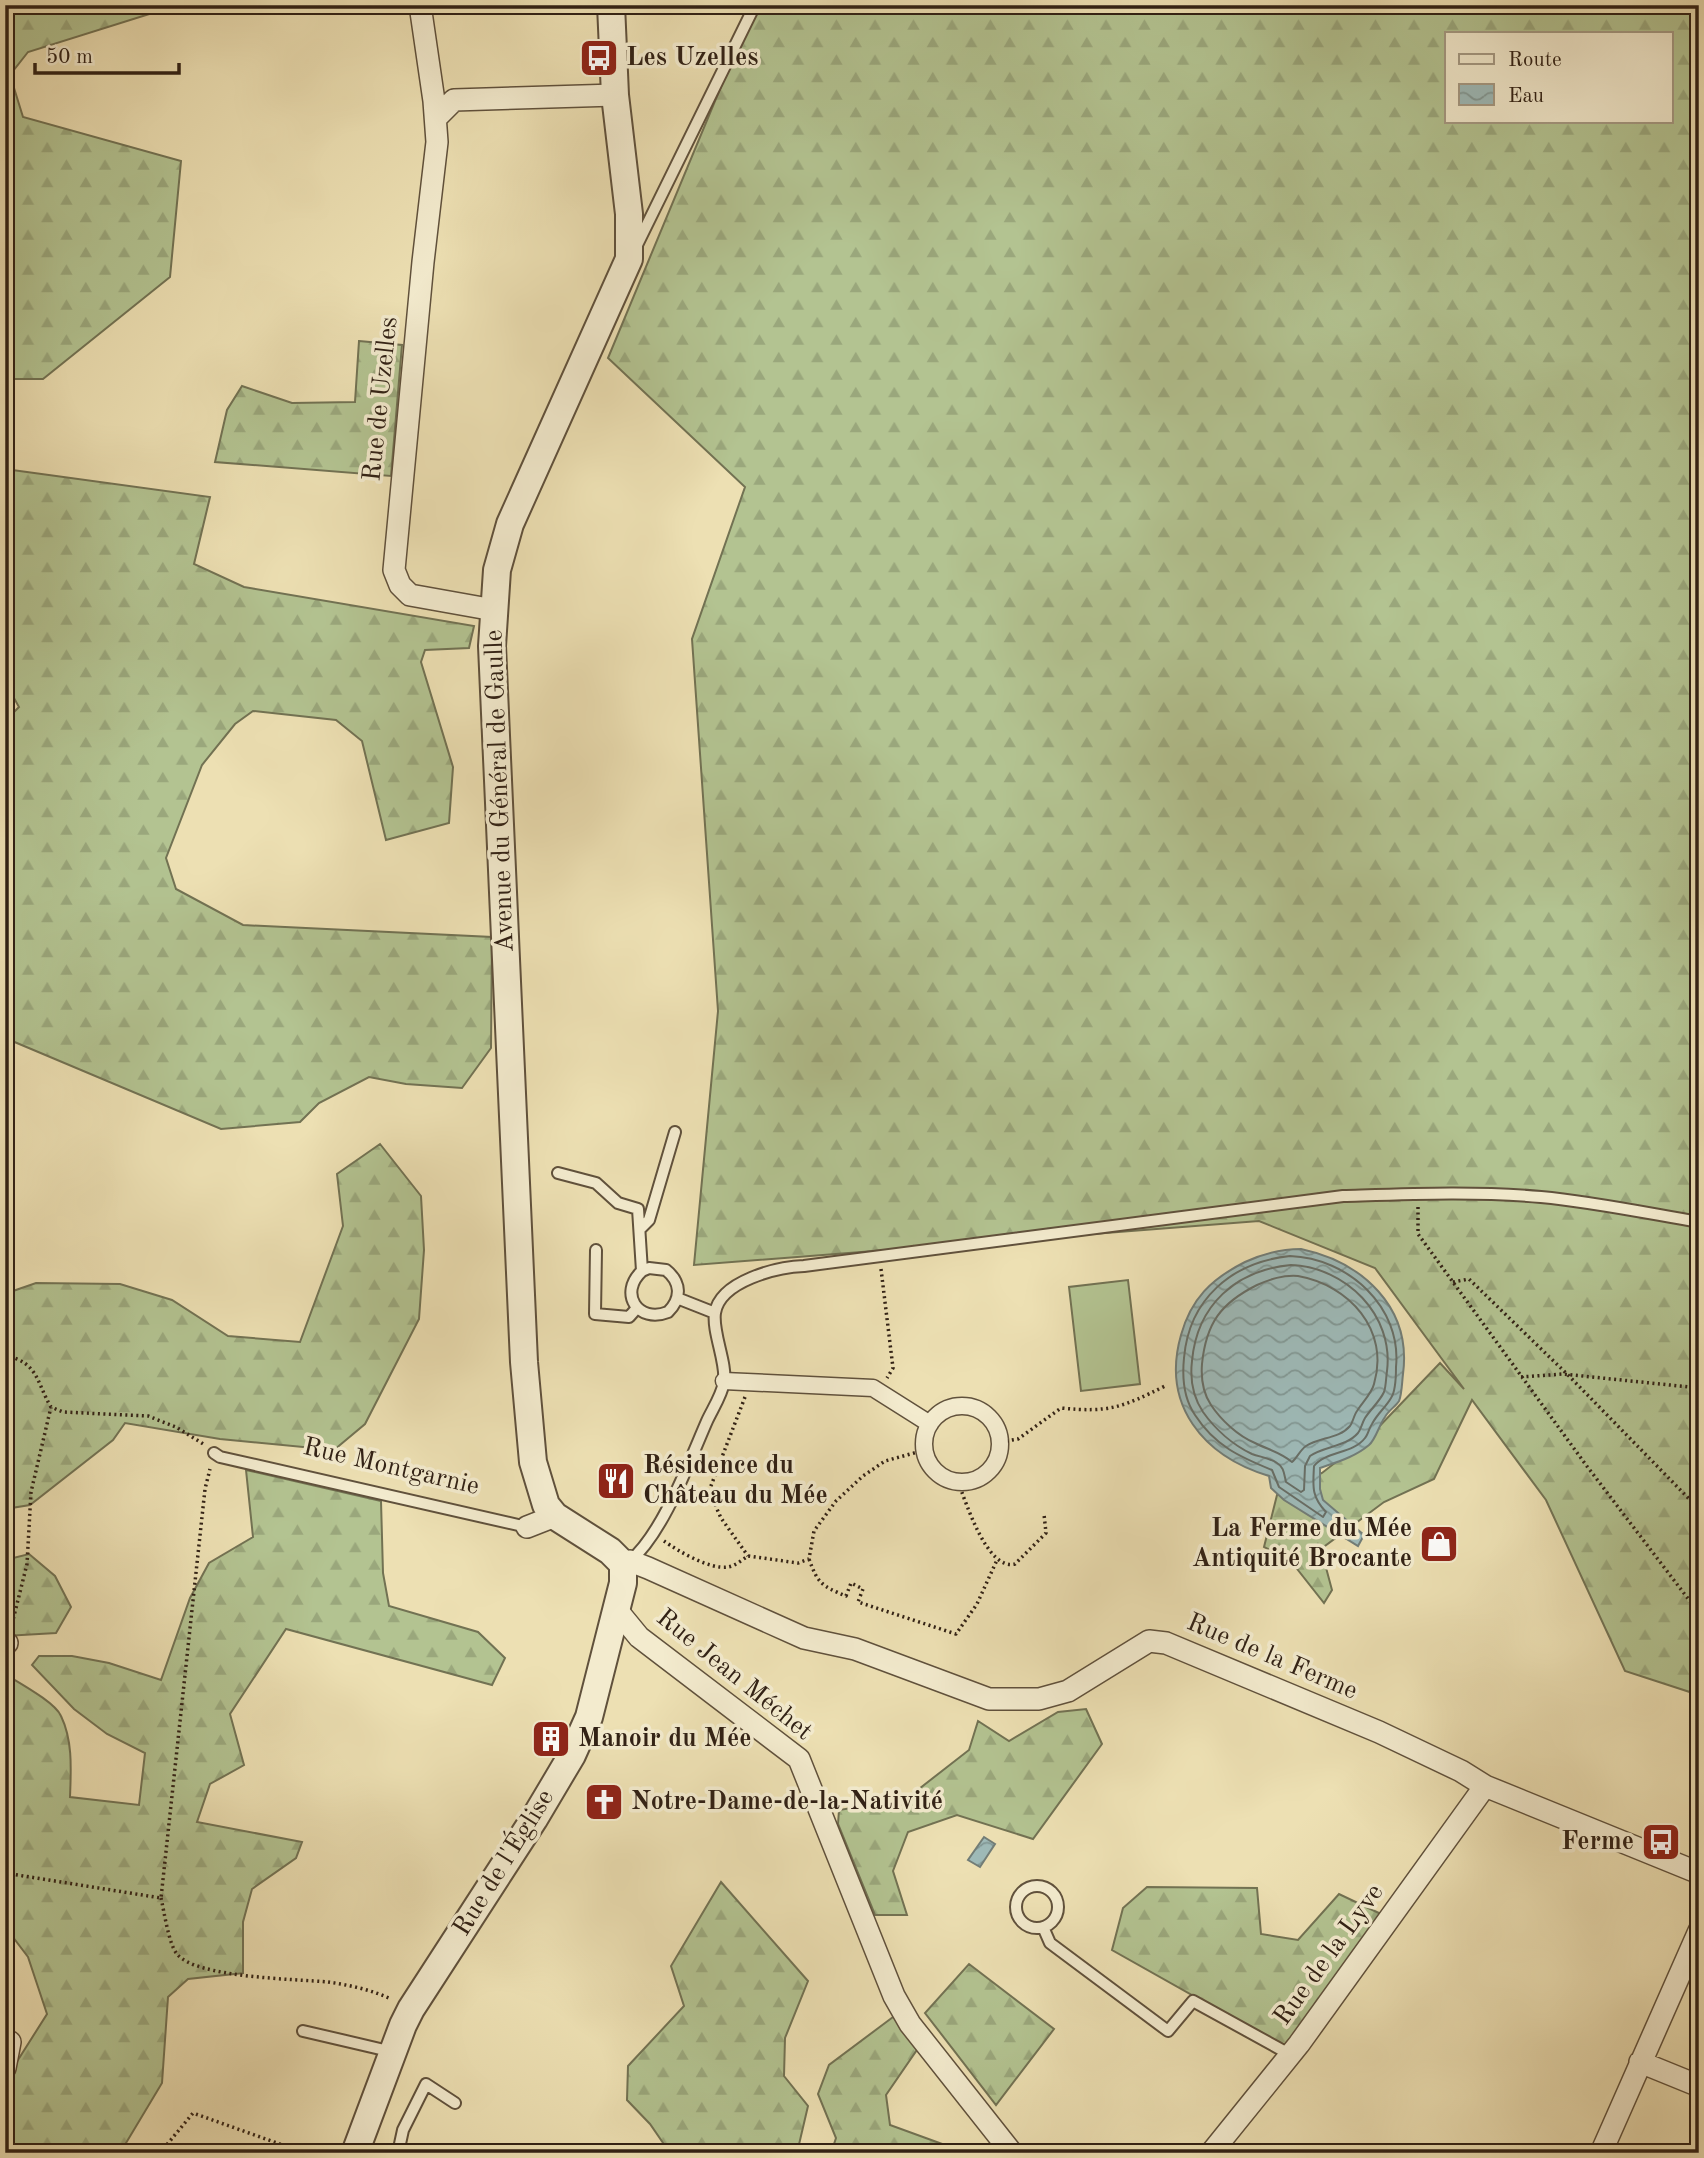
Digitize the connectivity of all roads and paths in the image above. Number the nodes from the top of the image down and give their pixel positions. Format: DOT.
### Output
graph roads {
  1 [pos="420,5"];
  2 [pos="611,5"];
  3 [pos="755,5"];
  4 [pos="615,94"];
  5 [pos="436,118"];
  6 [pos="629,259"];
  7 [pos="494,610"];
  8 [pos="675,1132"];
  9 [pos="558,1172"];
  10 [pos="1418,1194"];
  11 [pos="1699,1222"];
  12 [pos="640,1229"];
  13 [pos="596,1250"];
  14 [pos="880,1255"];
  15 [pos="642,1271"];
  16 [pos="1452,1282"];
  17 [pos="677,1298"];
  18 [pos="637,1308"];
  19 [pos="715,1313"];
  20 [pos="5,1355"];
  21 [pos="1568,1375"];
  22 [pos="1521,1377"];
  23 [pos="724,1381"];
  24 [pos="754,1383"];
  25 [pos="1165,1386"];
  26 [pos="1699,1388"];
  27 [pos="879,1392"];
  28 [pos="51,1407"];
  29 [pos="930,1424"];
  30 [pos="1001,1442"];
  31 [pos="925,1450"];
  32 [pos="214,1453"];
  33 [pos="958,1482"];
  34 [pos="1699,1509"];
  35 [pos="1044,1514"];
  36 [pos="555,1516"];
  37 [pos="527,1527"];
  38 [pos="652,1533"];
  39 [pos="748,1556"];
  40 [pos="809,1559"];
  41 [pos="997,1560"];
  42 [pos="626,1563"];
  43 [pos="616,1609"];
  44 [pos="1699,1613"];
  45 [pos="6,1643"];
  46 [pos="1485,1786"];
  47 [pos="5,1873"];
  48 [pos="1699,1874"];
  49 [pos="161,1898"];
  50 [pos="1043,1927"];
  51 [pos="1699,1931"];
  52 [pos="411,2009"];
  53 [pos="303,2031"];
  54 [pos="10,2042"];
  55 [pos="393,2052"];
  56 [pos="1291,2055"];
  57 [pos="1640,2062"];
  58 [pos="5,2068"];
  59 [pos="1699,2086"];
  60 [pos="455,2103"];
  61 [pos="160,2153"];
  62 [pos="305,2153"];
  63 [pos="355,2153"];
  64 [pos="398,2153"];
  65 [pos="1012,2153"];
  66 [pos="1211,2153"];
  67 [pos="1601,2153"];
  1 -- 5 [label="street, Rue de Uzelles"];
  2 -- 4 [label="street, Avenue du Général de Gaulle"];
  3 -- 6 [label="lane"];
  4 -- 5 [label="street"];
  4 -- 6 [label="street, Avenue du Général de Gaulle"];
  5 -- 7 [label="street, Rue de Uzelles"];
  6 -- 7 [label="street, Avenue du Général de Gaulle"];
  7 -- 36 [label="street, Avenue du Général de Gaulle"];
  8 -- 12 [label="lane"];
  9 -- 12 [label="lane"];
  10 -- 11 [label="lane"];
  10 -- 14 [label="lane"];
  10 -- 16 [label="path"];
  12 -- 15 [label="lane"];
  13 -- 18 [label="lane"];
  14 -- 19 [label="lane"];
  14 -- 27 [label="path"];
  15 -- 17 [label="lane"];
  15 -- 18 [label="lane"];
  16 -- 21 [label="path"];
  16 -- 22 [label="path"];
  17 -- 18 [label="lane"];
  17 -- 19 [label="lane"];
  19 -- 23 [label="lane"];
  20 -- 28 [label="path"];
  21 -- 22 [label="path"];
  21 -- 26 [label="path"];
  21 -- 34 [label="path"];
  22 -- 44 [label="path"];
  23 -- 24 [label="street"];
  23 -- 38 [label="lane"];
  24 -- 27 [label="street"];
  24 -- 39 [label="path"];
  25 -- 30 [label="path"];
  27 -- 29 [label="street"];
  28 -- 32 [label="path"];
  28 -- 45 [label="path"];
  29 -- 30 [label="street"];
  29 -- 31 [label="street"];
  30 -- 33 [label="street"];
  31 -- 33 [label="street"];
  31 -- 40 [label="path"];
  32 -- 37 [label="lane, Rue Montgarnie"];
  32 -- 49 [label="path"];
  33 -- 41 [label="path"];
  35 -- 41 [label="path"];
  36 -- 37 [label="street, Rue Montgarnie"];
  36 -- 42 [label="street"];
  38 -- 39 [label="path"];
  38 -- 42 [label="lane"];
  39 -- 40 [label="path"];
  40 -- 41 [label="path"];
  42 -- 43 [label="street, Rue de l'Église"];
  42 -- 46 [label="street, Rue de la Ferme"];
  43 -- 52 [label="street, Rue de l'Église"];
  43 -- 65 [label="street, Rue Jean Méchet"];
  46 -- 48 [label="street, Rue de la Ferme"];
  46 -- 56 [label="street, Rue de la Lyve"];
  47 -- 49 [label="path"];
  49 -- 52 [label="path"];
  50 -- 56 [label="lane"];
  51 -- 57 [label="street"];
  52 -- 55 [label="street, Rue de l'Église"];
  53 -- 55 [label="lane"];
  54 -- 58 [label="street"];
  55 -- 63 [label="street, Rue de l'Église"];
  56 -- 66 [label="street, Rue de la Lyve"];
  57 -- 59 [label="street"];
  57 -- 67 [label="street"];
  60 -- 64 [label="lane"];
  61 -- 62 [label="path"];
}
